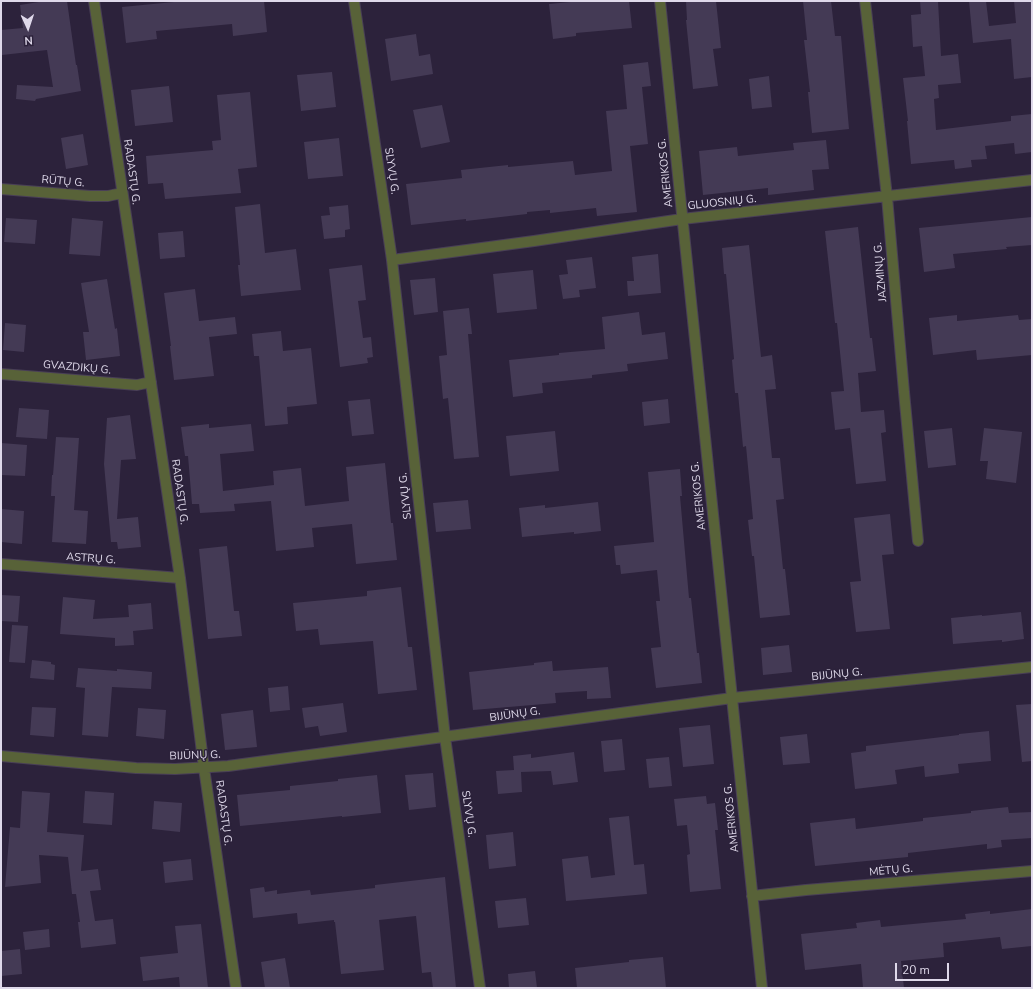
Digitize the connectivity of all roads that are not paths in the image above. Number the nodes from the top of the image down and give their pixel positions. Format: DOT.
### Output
graph roads {
  1 [pos="94,1"];
  2 [pos="354,1"];
  3 [pos="660,1"];
  4 [pos="865,1"];
  5 [pos="1032,180"];
  6 [pos="1,189"];
  7 [pos="122,193"];
  8 [pos="887,197"];
  9 [pos="682,219"];
  10 [pos="392,260"];
  11 [pos="1,374"];
  12 [pos="151,382"];
  13 [pos="918,541"];
  14 [pos="1,564"];
  15 [pos="180,578"];
  16 [pos="1032,668"];
  17 [pos="732,698"];
  18 [pos="445,737"];
  19 [pos="1,756"];
  20 [pos="204,768"];
  21 [pos="1032,871"];
  22 [pos="752,896"];
  23 [pos="236,988"];
  24 [pos="480,988"];
  25 [pos="762,988"];
  1 -- 7 [label="street, RADASTŲ G."];
  2 -- 10 [label="street, SLYVŲ G."];
  3 -- 9 [label="street, AMERIKOS G."];
  4 -- 8 [label="street, JAZMINŲ G."];
  5 -- 8 [label="street, GLUOSNIŲ G."];
  6 -- 7 [label="street, RŪTŲ G."];
  7 -- 12 [label="street, RADASTŲ G."];
  8 -- 9 [label="street, GLUOSNIŲ G."];
  8 -- 13 [label="street, JAZMINŲ G."];
  9 -- 10 [label="street, GLUOSNIŲ G."];
  9 -- 17 [label="street, AMERIKOS G."];
  10 -- 18 [label="street, SLYVŲ G."];
  11 -- 12 [label="street, GVAZDIKŲ G."];
  12 -- 15 [label="street, RADASTŲ G."];
  14 -- 15 [label="street, ASTRŲ G."];
  15 -- 20 [label="street, RADASTŲ G."];
  16 -- 17 [label="street, BIJŪNŲ G."];
  17 -- 18 [label="street, BIJŪNŲ G."];
  17 -- 22 [label="street, AMERIKOS G."];
  18 -- 20 [label="street, BIJŪNŲ G."];
  18 -- 24 [label="street, SLYVŲ G."];
  19 -- 20 [label="street, BIJŪNŲ G."];
  20 -- 23 [label="street, RADASTŲ G."];
  21 -- 22 [label="street, MĖTŲ G."];
  22 -- 25 [label="street, AMERIKOS G."];
}
